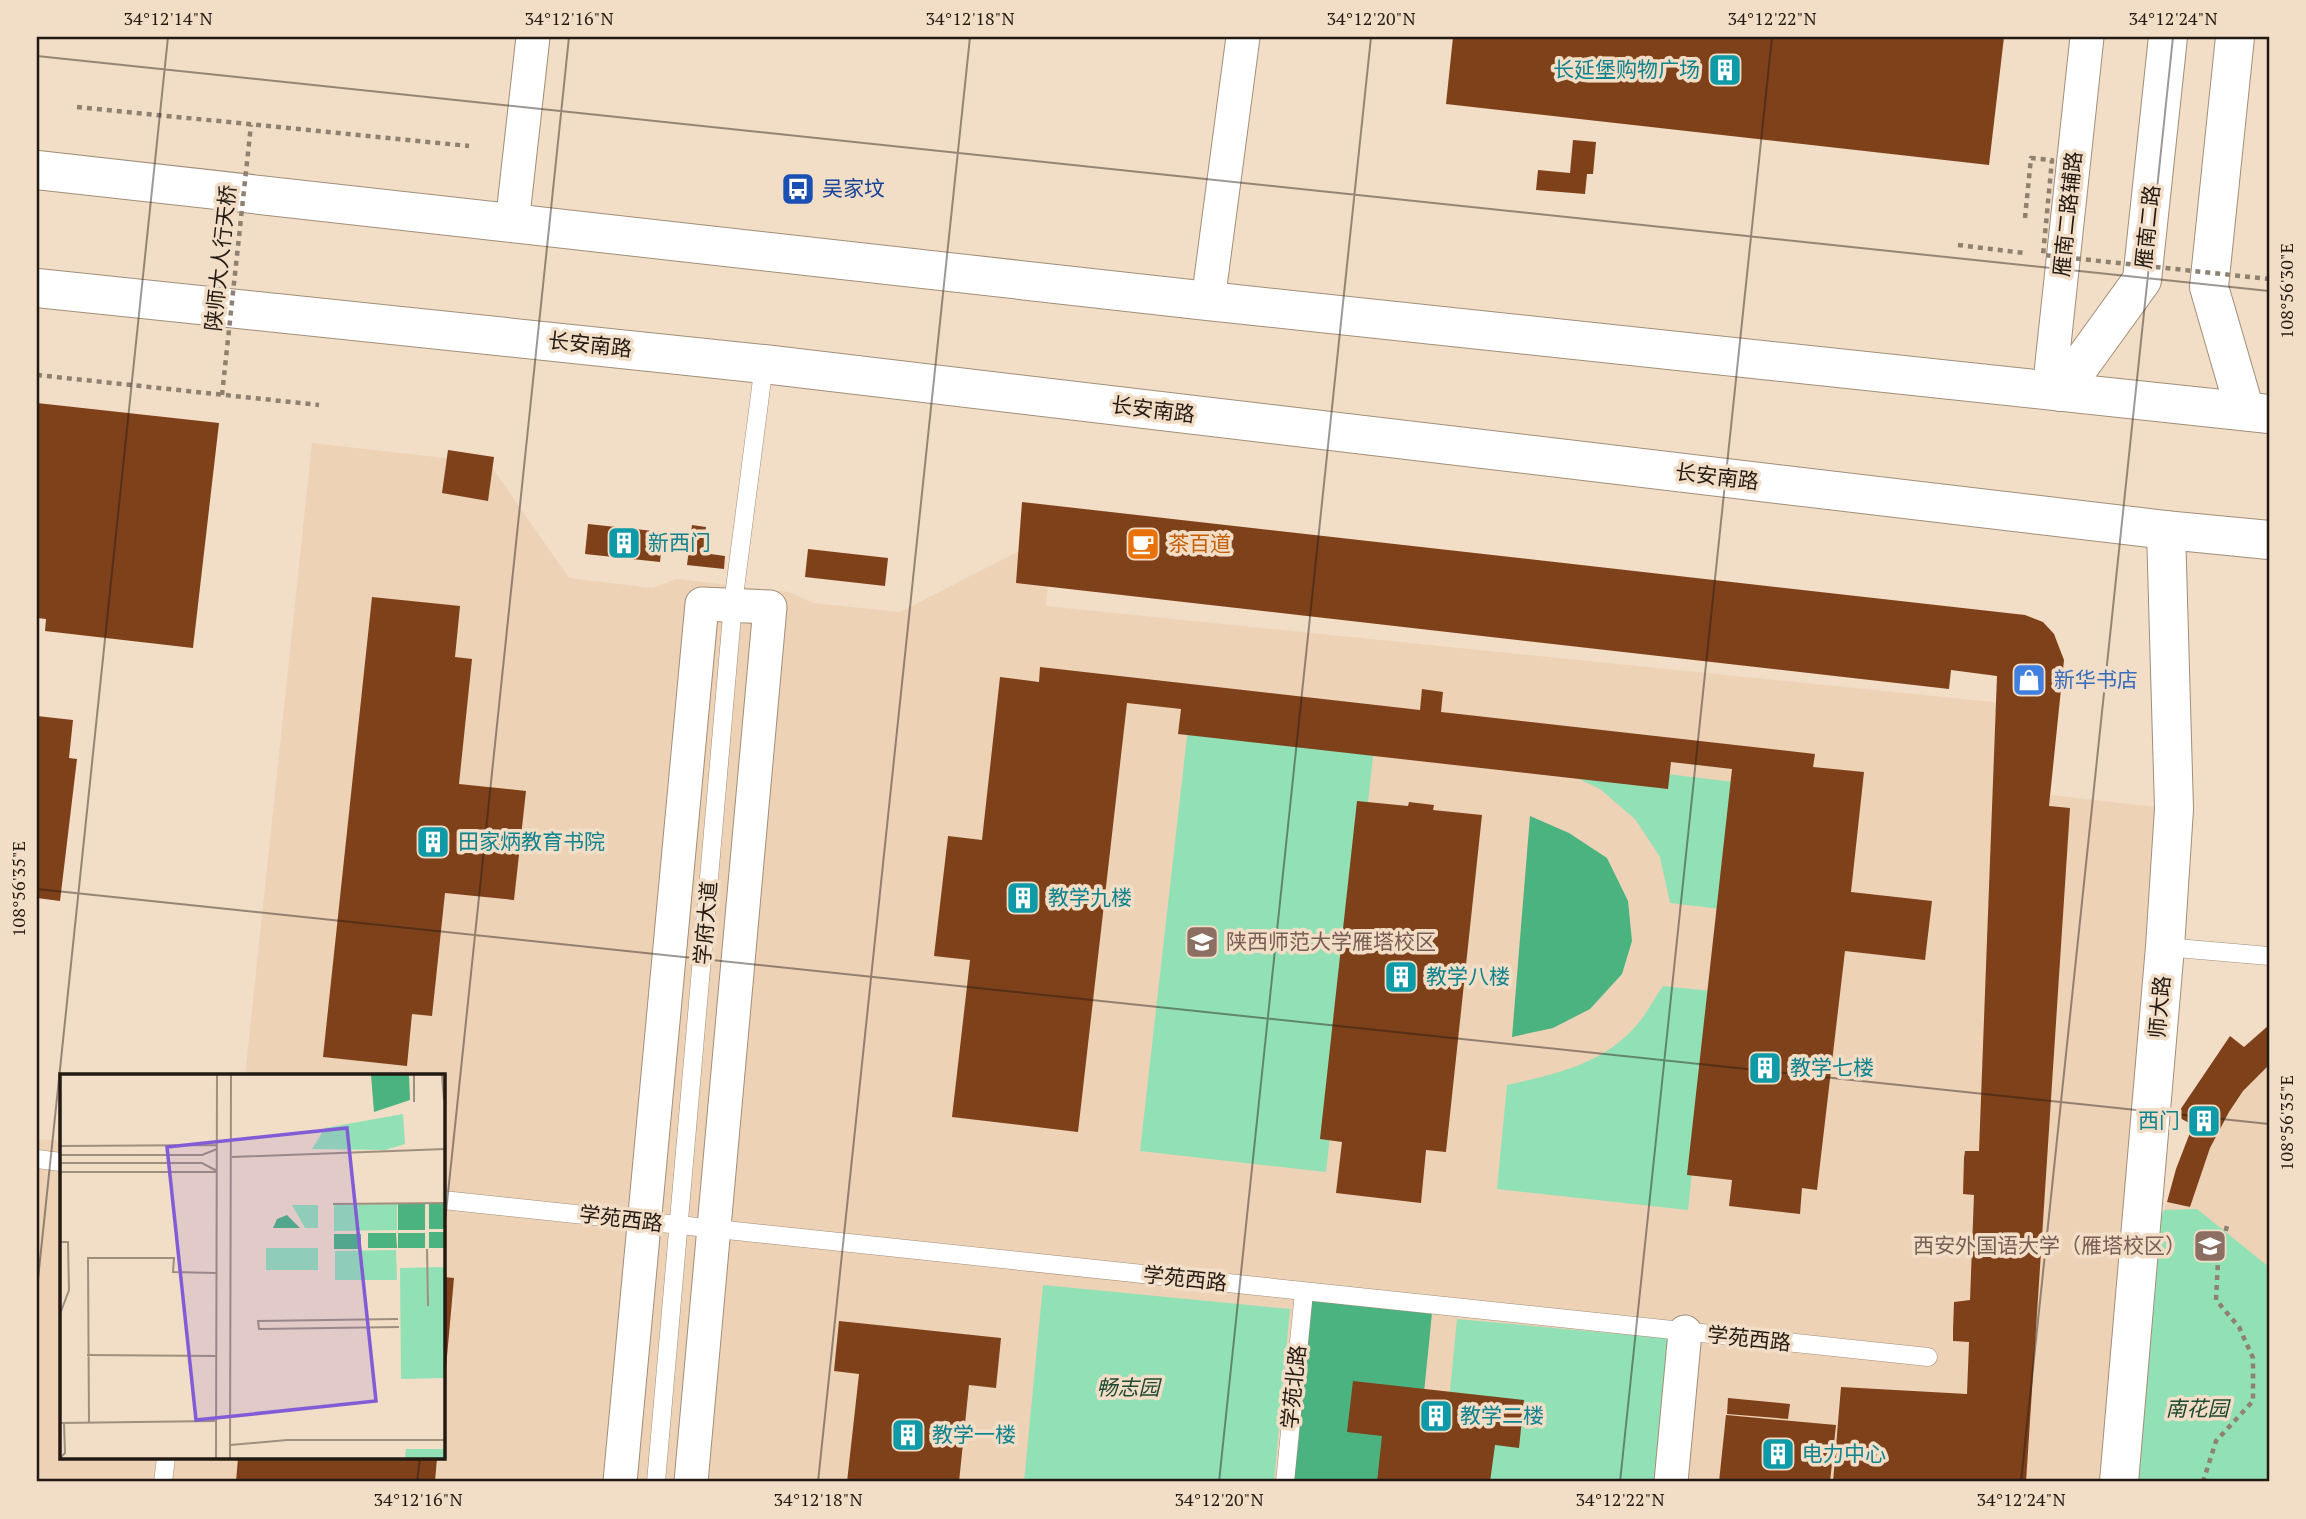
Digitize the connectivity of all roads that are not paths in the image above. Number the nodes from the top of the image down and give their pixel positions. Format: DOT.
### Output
graph roads {
  1 [pos="533,37"];
  2 [pos="1243,37"];
  3 [pos="2087,37"];
  4 [pos="2168,37"];
  5 [pos="2235,37"];
  6 [pos="37,170"];
  7 [pos="512,224"];
  8 [pos="37,288"];
  9 [pos="1208,301"];
  10 [pos="764,364"];
  11 [pos="2055,392"];
  12 [pos="2257,413"];
  13 [pos="2166,530"];
  14 [pos="2269,540"];
  15 [pos="733,604"];
  16 [pos="2165,947"];
  17 [pos="2269,956"];
  18 [pos="37,1159"];
  19 [pos="60,1162"];
  20 [pos="444,1200"];
  21 [pos="644,1220"];
  22 [pos="680,1227"];
  23 [pos="713,1230"];
  24 [pos="1304,1292"];
  25 [pos="1685,1332"];
  26 [pos="1927,1357"];
  27 [pos="166,1460"];
  28 [pos="163,1482"];
  29 [pos="620,1482"];
  30 [pos="656,1482"];
  31 [pos="691,1482"];
  32 [pos="1285,1482"];
  33 [pos="1671,1482"];
  34 [pos="2119,1482"];
  1 -- 7 [label="street"];
  2 -- 9 [label="street"];
  3 -- 11 [label="street, 雁南二路辅路"];
  4 -- 11 [label="main road, 雁南二路"];
  5 -- 12 [label="main road"];
  6 -- 7 [label="main road"];
  7 -- 9 [label="main road"];
  8 -- 10 [label="main road, 长安南路"];
  9 -- 11 [label="main road"];
  10 -- 13 [label="main road, 长安南路"];
  10 -- 15 [label="lane, 学府大道"];
  11 -- 12 [label="main road"];
  13 -- 14 [label="main road, 长安南路"];
  13 -- 16 [label="main road, 师大路"];
  15 -- 21 [label="street"];
  15 -- 22 [label="lane, 学府大道"];
  15 -- 23 [label="street"];
  16 -- 17 [label="lane"];
  16 -- 34 [label="main road, 师大路"];
  18 -- 19 [label="lane"];
  20 -- 21 [label="lane, 学苑西路"];
  21 -- 22 [label="lane, 学苑西路"];
  21 -- 29 [label="street"];
  22 -- 23 [label="lane, 学苑西路"];
  22 -- 30 [label="lane, 学府大道"];
  23 -- 24 [label="lane, 学苑西路"];
  23 -- 31 [label="street"];
  24 -- 25 [label="lane, 学苑西路"];
  24 -- 32 [label="lane, 学苑北路"];
  25 -- 26 [label="lane, 学苑西路"];
  25 -- 33 [label="street"];
  27 -- 28 [label="lane"];
}
